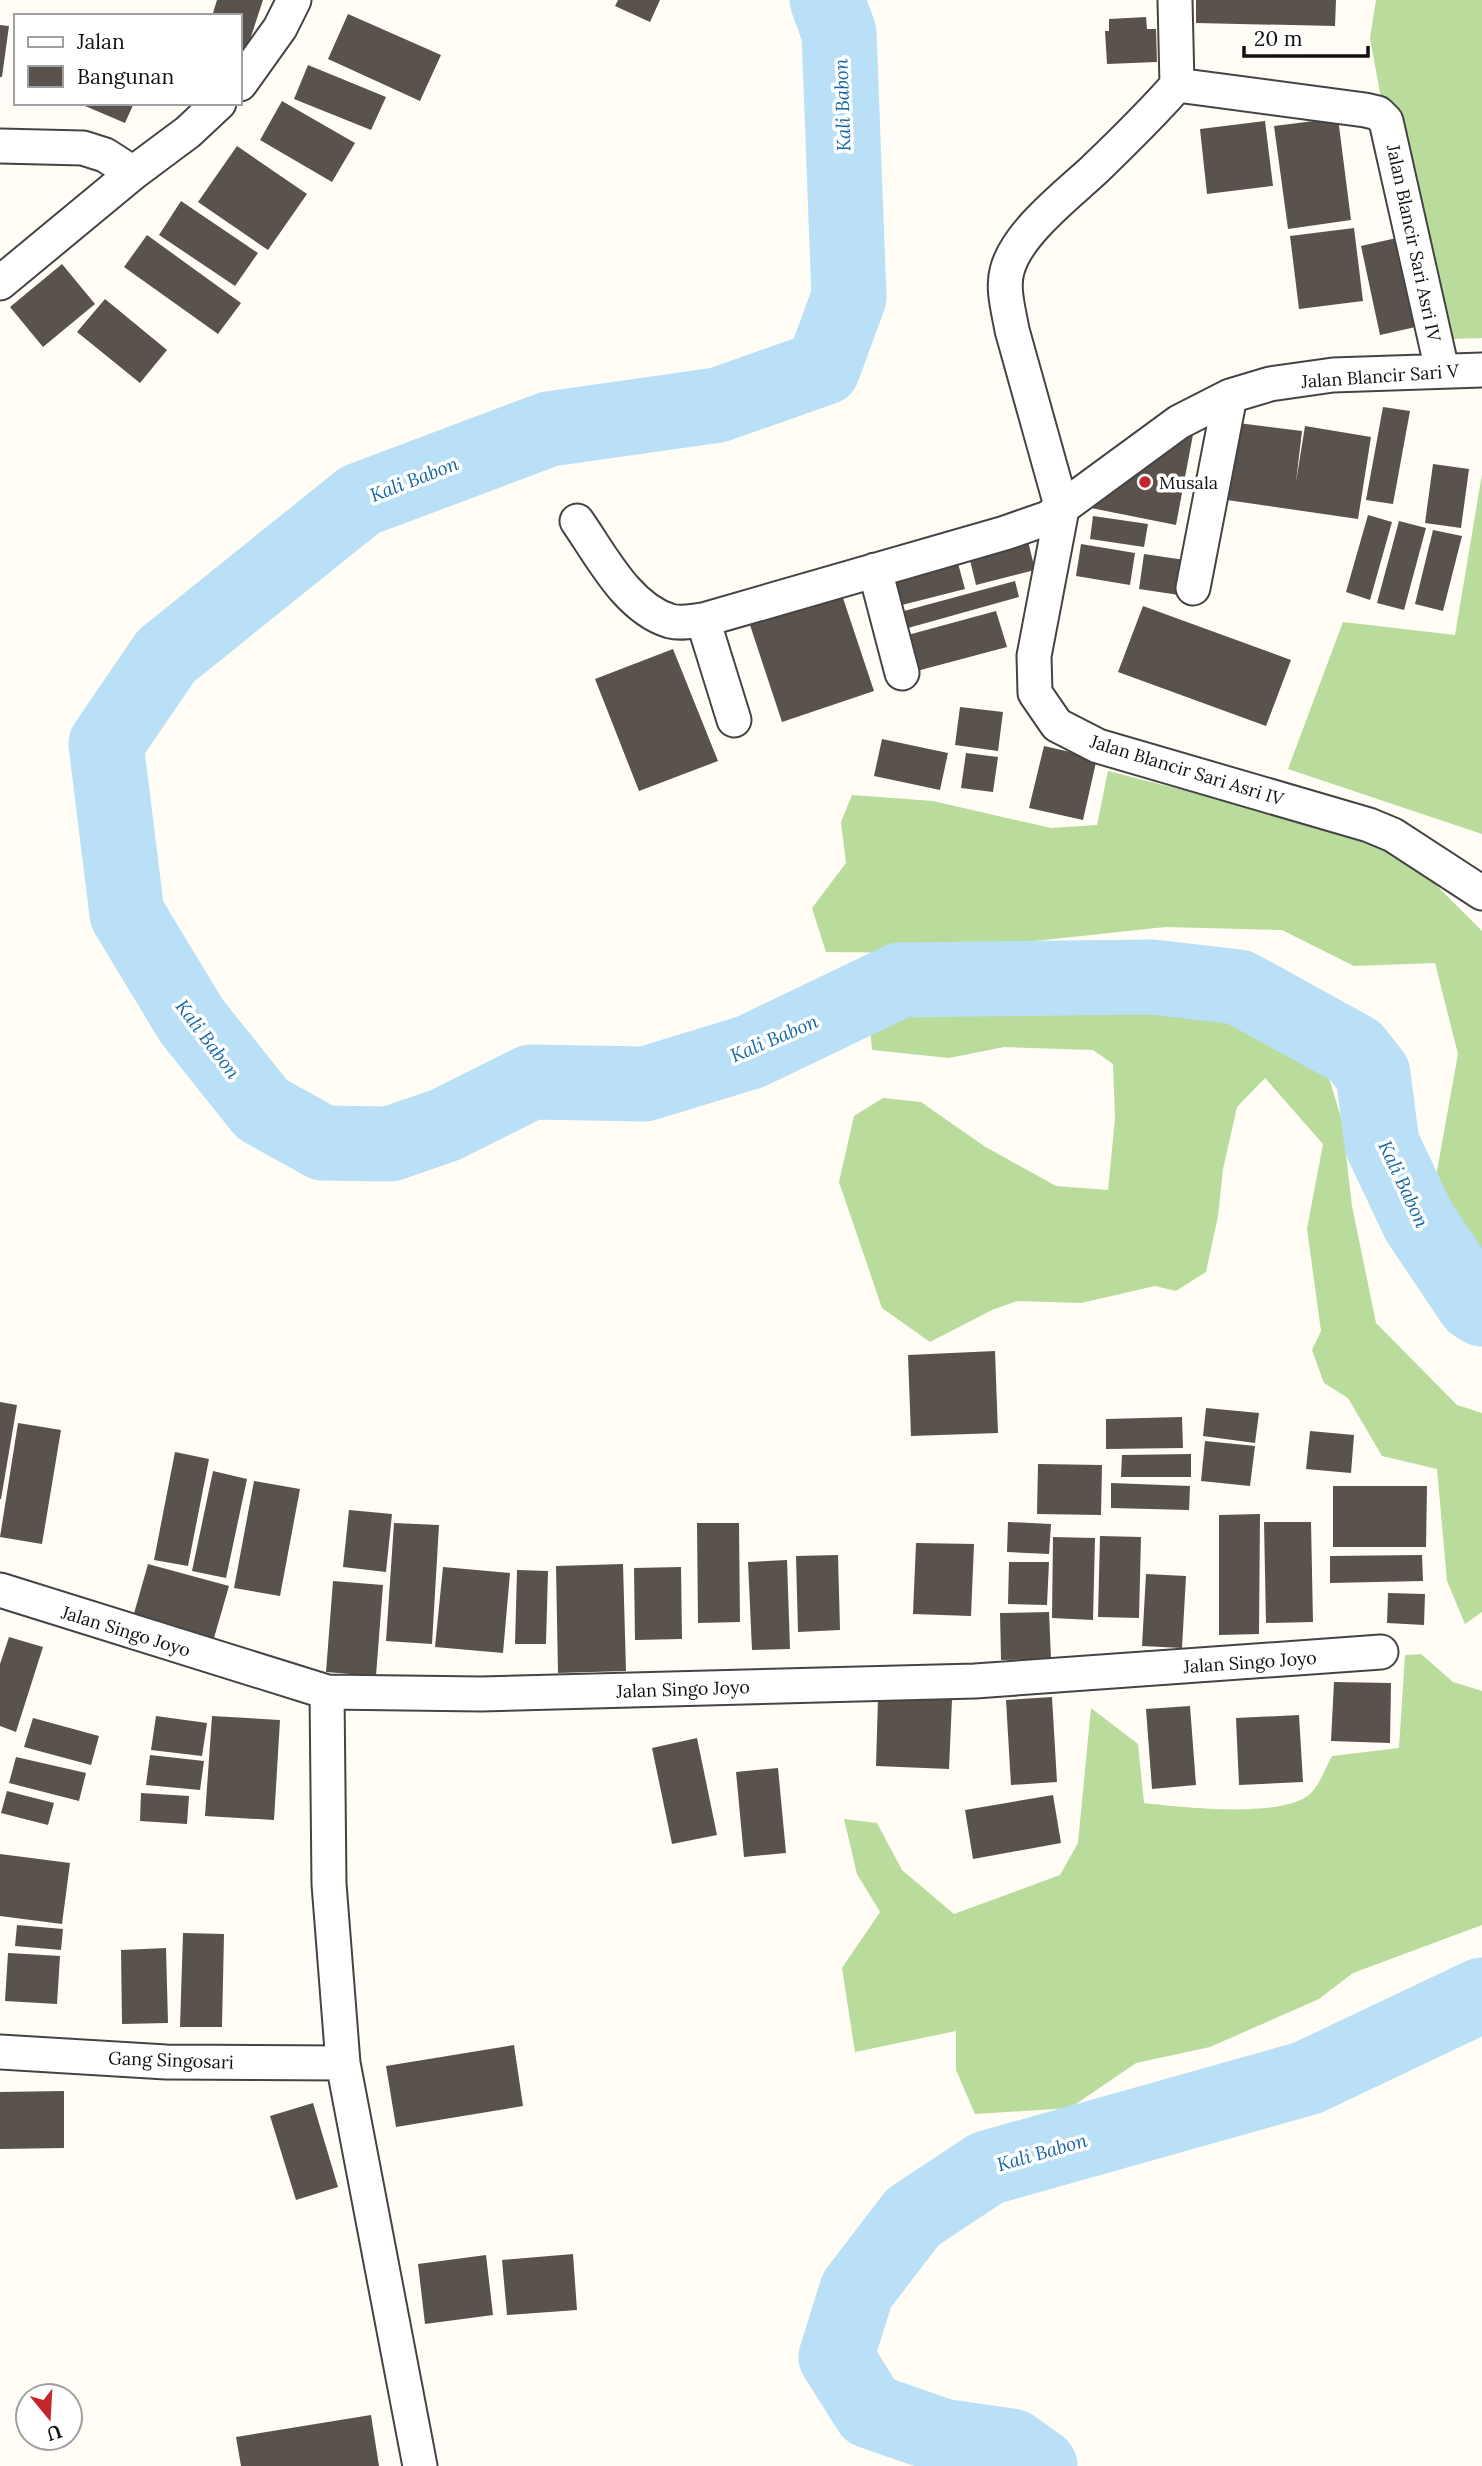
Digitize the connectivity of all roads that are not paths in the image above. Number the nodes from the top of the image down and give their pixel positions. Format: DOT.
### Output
graph roads {
  1 [pos="293,0"];
  2 [pos="1175,0"];
  3 [pos="242,81"];
  4 [pos="1177,85"];
  5 [pos="217,105"];
  6 [pos="0,146"];
  7 [pos="133,173"];
  8 [pos="0,283"];
  9 [pos="1442,370"];
  10 [pos="1482,370"];
  11 [pos="1230,396"];
  12 [pos="1062,509"];
  13 [pos="577,521"];
  14 [pos="875,570"];
  15 [pos="1192,588"];
  16 [pos="703,620"];
  17 [pos="902,673"];
  18 [pos="734,720"];
  19 [pos="1482,893"];
  20 [pos="0,1590"];
  21 [pos="1381,1652"];
  22 [pos="327,1692"];
  23 [pos="0,2052"];
  24 [pos="343,2063"];
  25 [pos="420,2466"];
  1 -- 3 [label="street"];
  2 -- 4 [label="street"];
  4 -- 9 [label="street, Jalan Blancir Sari Asri IV"];
  4 -- 12 [label="street"];
  5 -- 7 [label="street"];
  6 -- 7 [label="street"];
  7 -- 8 [label="street"];
  9 -- 10 [label="street, Jalan Blancir Sari V"];
  9 -- 11 [label="street, Jalan Blancir Sari V"];
  11 -- 12 [label="street, Jalan Blancir Sari V"];
  11 -- 15 [label="street"];
  12 -- 14 [label="street, Jalan Blancir Sari V"];
  12 -- 19 [label="street, Jalan Blancir Sari Asri IV"];
  13 -- 16 [label="street, Jalan Blancir Sari V"];
  14 -- 16 [label="street, Jalan Blancir Sari V"];
  14 -- 17 [label="street"];
  16 -- 18 [label="street"];
  20 -- 22 [label="street, Jalan Singo Joyo"];
  21 -- 22 [label="street, Jalan Singo Joyo"];
  22 -- 24 [label="street"];
  23 -- 24 [label="street, Gang Singosari"];
  24 -- 25 [label="street"];
}
